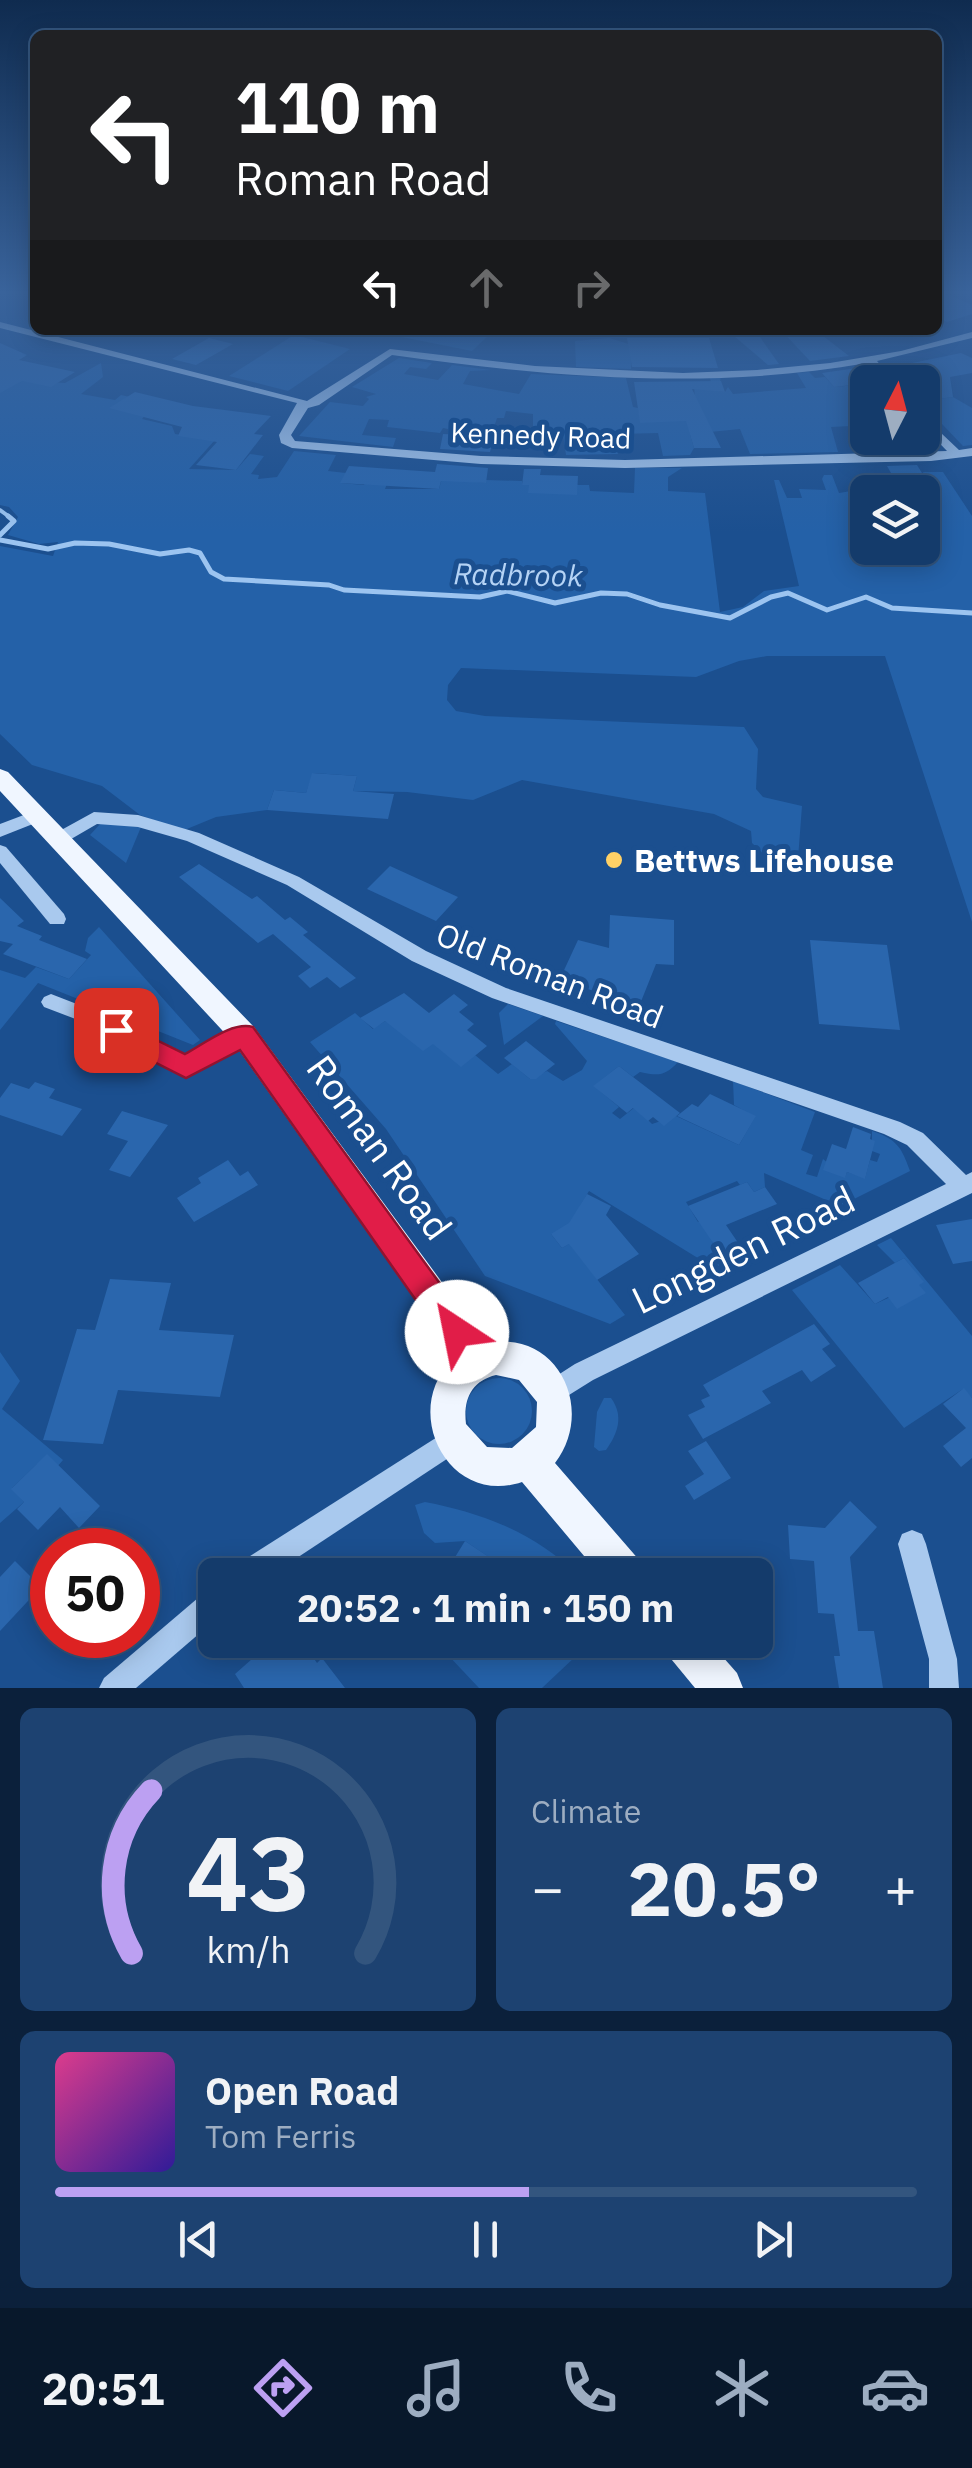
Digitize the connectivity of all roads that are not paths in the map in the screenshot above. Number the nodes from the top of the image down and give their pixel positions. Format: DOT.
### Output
graph roads {
  1 [pos="195,374"];
  2 [pos="358,374"];
  3 [pos="617,374"];
  4 [pos="699,374"];
  5 [pos="304,405"];
  6 [pos="940,437"];
  7 [pos="972,452"];
  8 [pos="956,454"];
  9 [pos="0,777"];
  10 [pos="37,816"];
  11 [pos="0,831"];
  12 [pos="60,838"];
  13 [pos="0,851"];
  14 [pos="57,919"];
  15 [pos="50,1002"];
  16 [pos="244,1035"];
  17 [pos="967,1184"];
  18 [pos="474,1365"];
  19 [pos="553,1393"];
  20 [pos="452,1440"];
  21 [pos="528,1462"];
  22 [pos="912,1544"];
  23 [pos="272,1558"];
  24 [pos="611,1558"];
  25 [pos="198,1616"];
  26 [pos="696,1658"];
  27 [pos="114,1688"];
  28 [pos="722,1688"];
  29 [pos="944,1688"];
  1 -- 5 [label="street"];
  2 -- 5 [label="street"];
  3 -- 4 [label="street"];
  5 -- 8 [label="street, Kennedy Road"];
  6 -- 8 [label="street"];
  7 -- 8 [label="street, Kennedy Road"];
  9 -- 10 [label="main road, Roman Road"];
  10 -- 11 [label="street"];
  10 -- 12 [label="main road, Roman Road"];
  12 -- 16 [label="main road, Roman Road"];
  12 -- 17 [label="street, Old Roman Road"];
  13 -- 14 [label="street"];
  15 -- 16 [label="street"];
  16 -- 18 [label="main road, Roman Road"];
  17 -- 19 [label="street, Longden Road"];
  18 -- 19 [label="main road"];
  18 -- 20 [label="main road"];
  19 -- 21 [label="main road"];
  20 -- 21 [label="main road"];
  20 -- 23 [label="street"];
  21 -- 24 [label="main road"];
  22 -- 29 [label="street"];
  25 -- 27 [label="street"];
  26 -- 28 [label="main road"];
}
